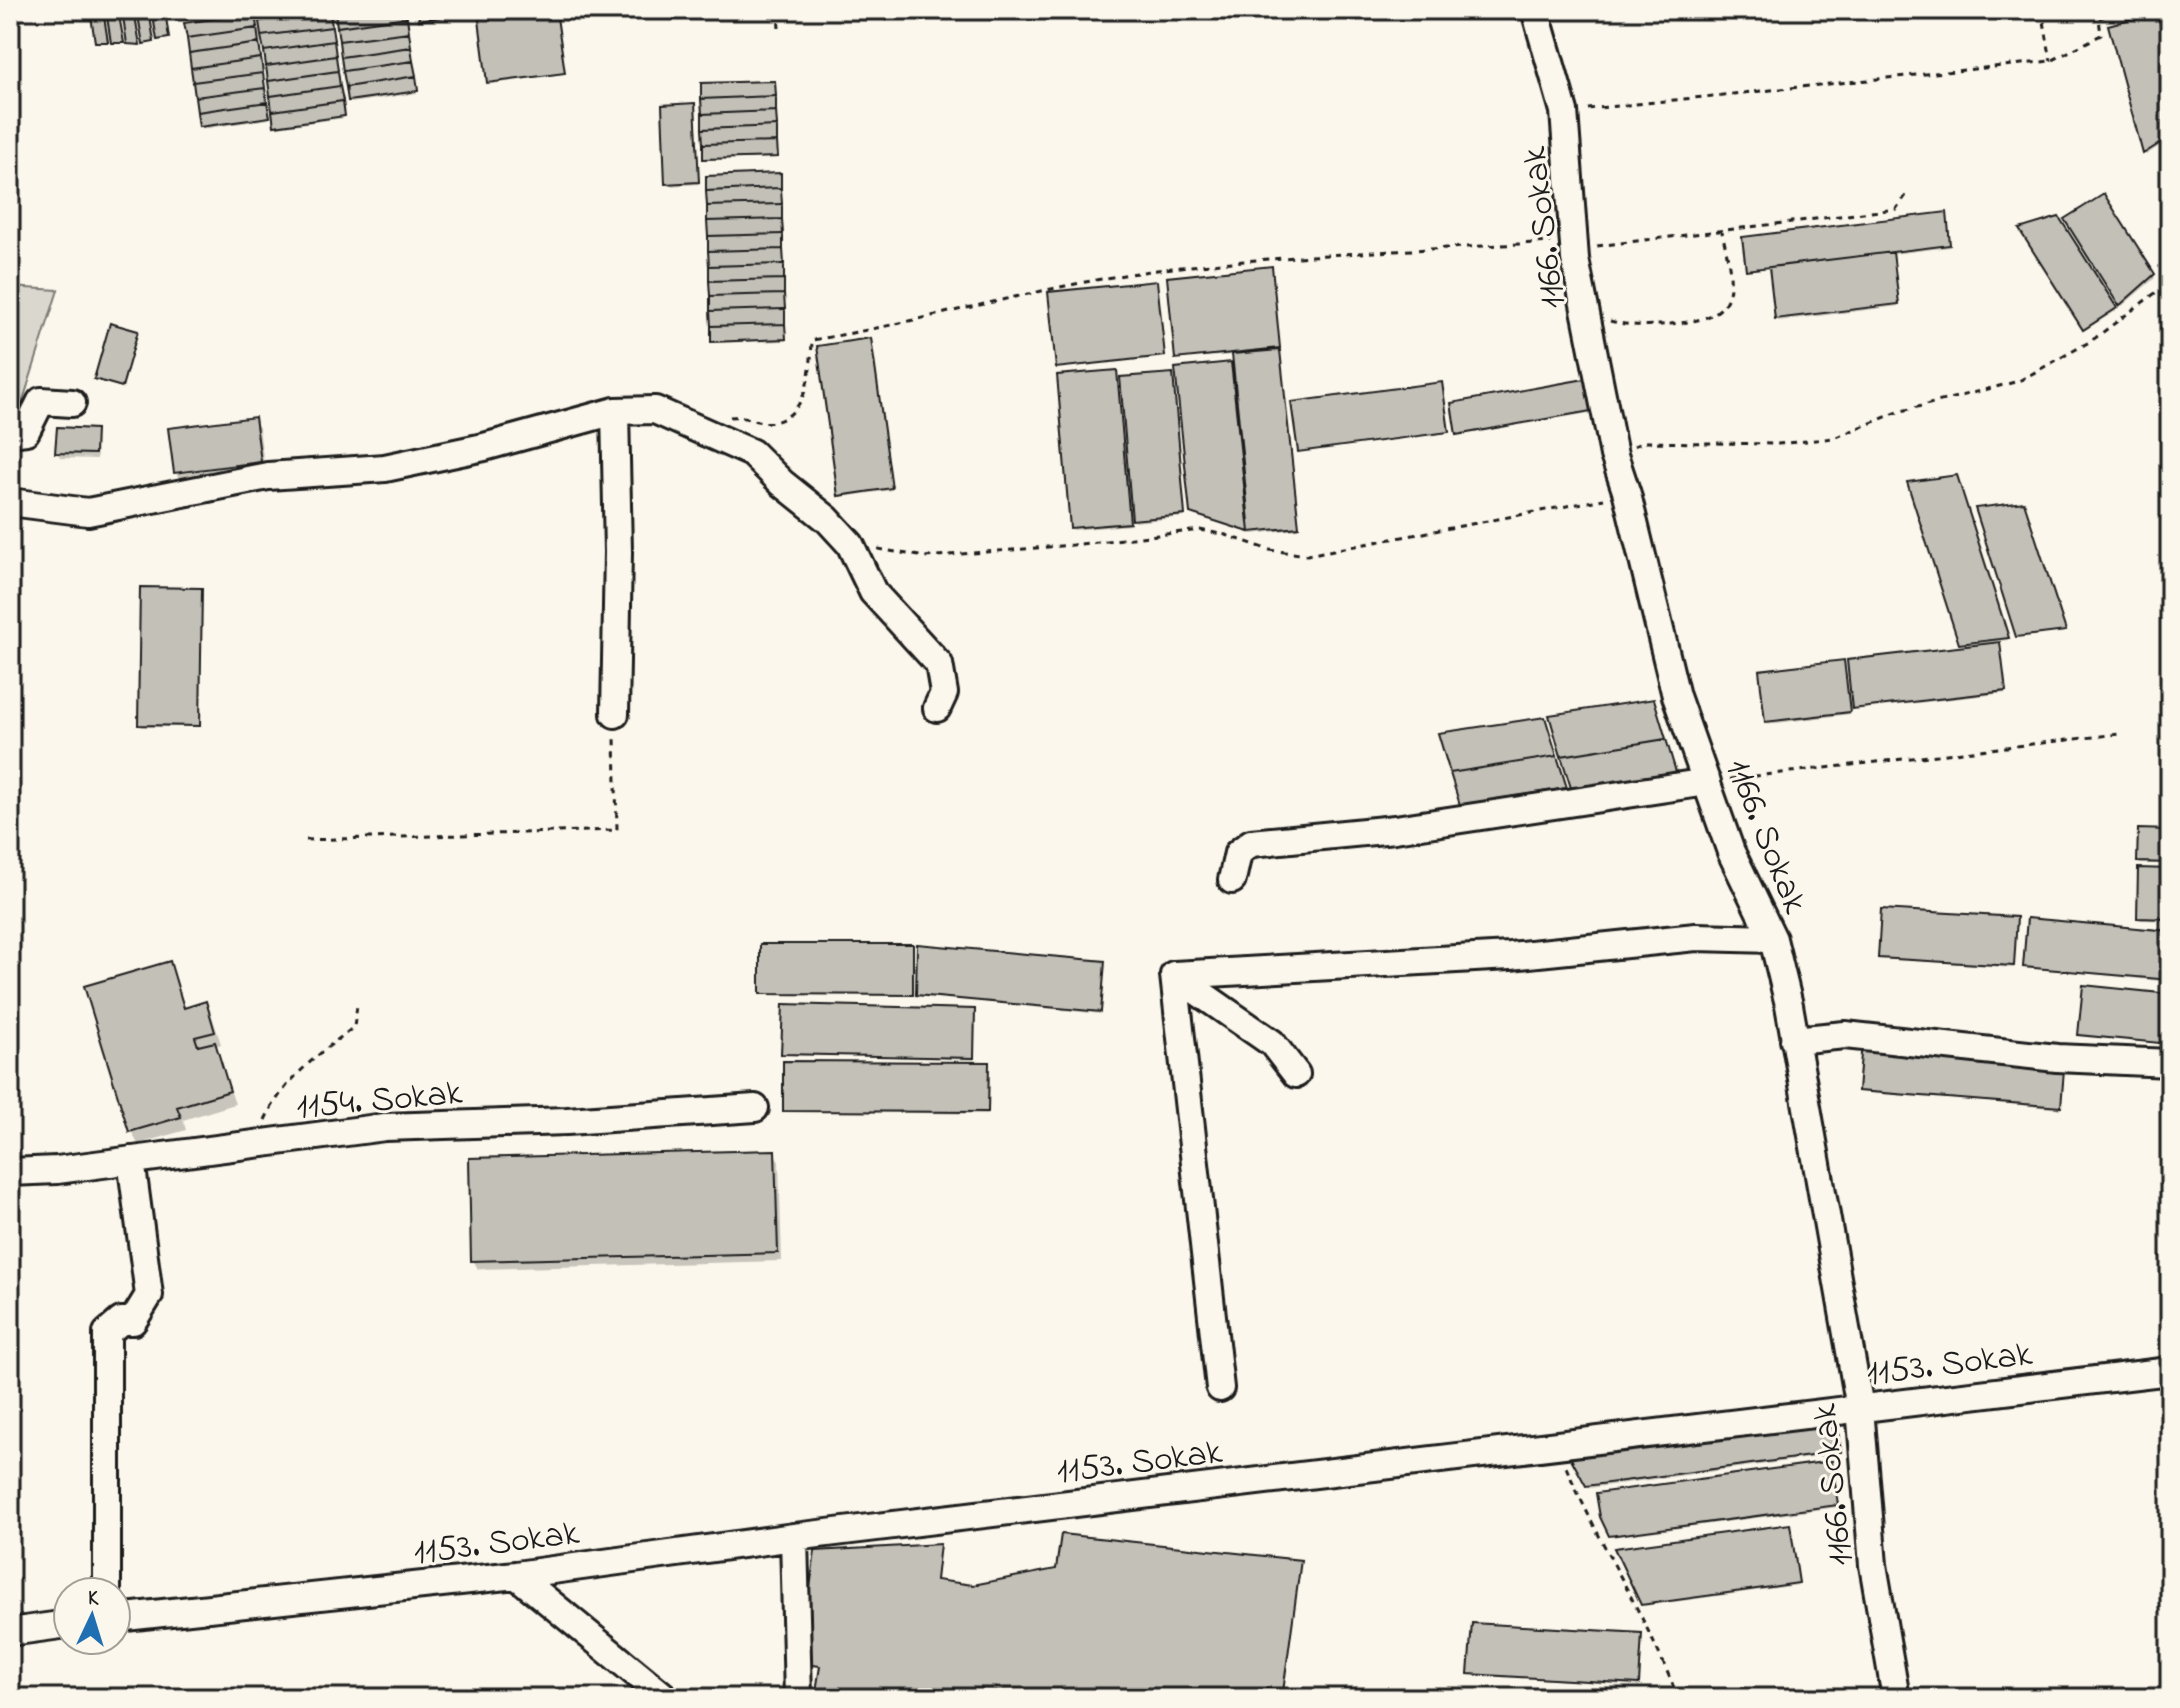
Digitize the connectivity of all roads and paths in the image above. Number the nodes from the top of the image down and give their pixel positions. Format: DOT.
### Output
graph roads {
  1 [pos="778,10"];
  2 [pos="1535,10"];
  3 [pos="2042,10"];
  4 [pos="2098,10"];
  5 [pos="2127,10"];
  6 [pos="2099,18"];
  7 [pos="779,29"];
  8 [pos="2051,61"];
  9 [pos="1564,111"];
  10 [pos="1907,194"];
  11 [pos="1722,232"];
  12 [pos="1574,240"];
  13 [pos="2170,282"];
  14 [pos="1587,316"];
  15 [pos="72,403"];
  16 [pos="615,411"];
  17 [pos="698,427"];
  18 [pos="10,433"];
  19 [pos="1614,455"];
  20 [pos="1627,494"];
  21 [pos="12,497"];
  22 [pos="850,544"];
  23 [pos="937,708"];
  24 [pos="615,714"];
  25 [pos="2119,734"];
  26 [pos="1707,782"];
  27 [pos="306,840"];
  28 [pos="1232,880"];
  29 [pos="1773,939"];
  30 [pos="1174,975"];
  31 [pos="357,1006"];
  32 [pos="1794,1040"];
  33 [pos="2170,1063"];
  34 [pos="1296,1074"];
  35 [pos="755,1108"];
  36 [pos="253,1145"];
  37 [pos="131,1160"];
  38 [pos="10,1172"];
  39 [pos="2170,1371"];
  40 [pos="1220,1388"];
  41 [pos="1860,1408"];
  42 [pos="1556,1445"];
  43 [pos="794,1537"];
  44 [pos="516,1575"];
  45 [pos="107,1576"];
  46 [pos="132,1616"];
  47 [pos="52,1626"];
  48 [pos="10,1632"];
  49 [pos="666,1698"];
  50 [pos="798,1698"];
  51 [pos="1678,1698"];
  52 [pos="1896,1698"];
  1 -- 7 [label="path"];
  2 -- 9 [label="street, 1166. Sokak"];
  3 -- 8 [label="path"];
  4 -- 6 [label="path"];
  5 -- 6 [label="path"];
  6 -- 8 [label="path"];
  8 -- 9 [label="path"];
  9 -- 12 [label="street, 1166. Sokak"];
  10 -- 11 [label="path"];
  11 -- 12 [label="path"];
  11 -- 14 [label="path"];
  12 -- 14 [label="street, 1166. Sokak"];
  12 -- 17 [label="path"];
  13 -- 19 [label="path"];
  14 -- 19 [label="street, 1166. Sokak"];
  15 -- 18 [label="street"];
  16 -- 17 [label="street"];
  16 -- 21 [label="street"];
  16 -- 24 [label="street"];
  17 -- 22 [label="street"];
  19 -- 20 [label="street, 1166. Sokak"];
  20 -- 22 [label="path"];
  20 -- 26 [label="street, 1166. Sokak"];
  22 -- 23 [label="street"];
  24 -- 27 [label="path"];
  25 -- 26 [label="path"];
  26 -- 28 [label="street"];
  26 -- 29 [label="street, 1166. Sokak"];
  29 -- 30 [label="street"];
  29 -- 32 [label="street, 1166. Sokak"];
  30 -- 34 [label="street"];
  30 -- 40 [label="street"];
  31 -- 36 [label="path"];
  32 -- 33 [label="street"];
  32 -- 41 [label="street, 1166. Sokak"];
  35 -- 36 [label="street, 1154. Sokak"];
  36 -- 37 [label="street, 1154. Sokak"];
  37 -- 38 [label="street, 1154. Sokak"];
  37 -- 45 [label="street"];
  39 -- 41 [label="street, 1153. Sokak"];
  41 -- 42 [label="street, 1153. Sokak"];
  41 -- 52 [label="street, 1166. Sokak"];
  42 -- 43 [label="street, 1153. Sokak"];
  42 -- 51 [label="path"];
  43 -- 44 [label="street, 1153. Sokak"];
  43 -- 50 [label="street"];
  44 -- 46 [label="street, 1153. Sokak"];
  44 -- 49 [label="street"];
  47 -- 48 [label="street"];
}
